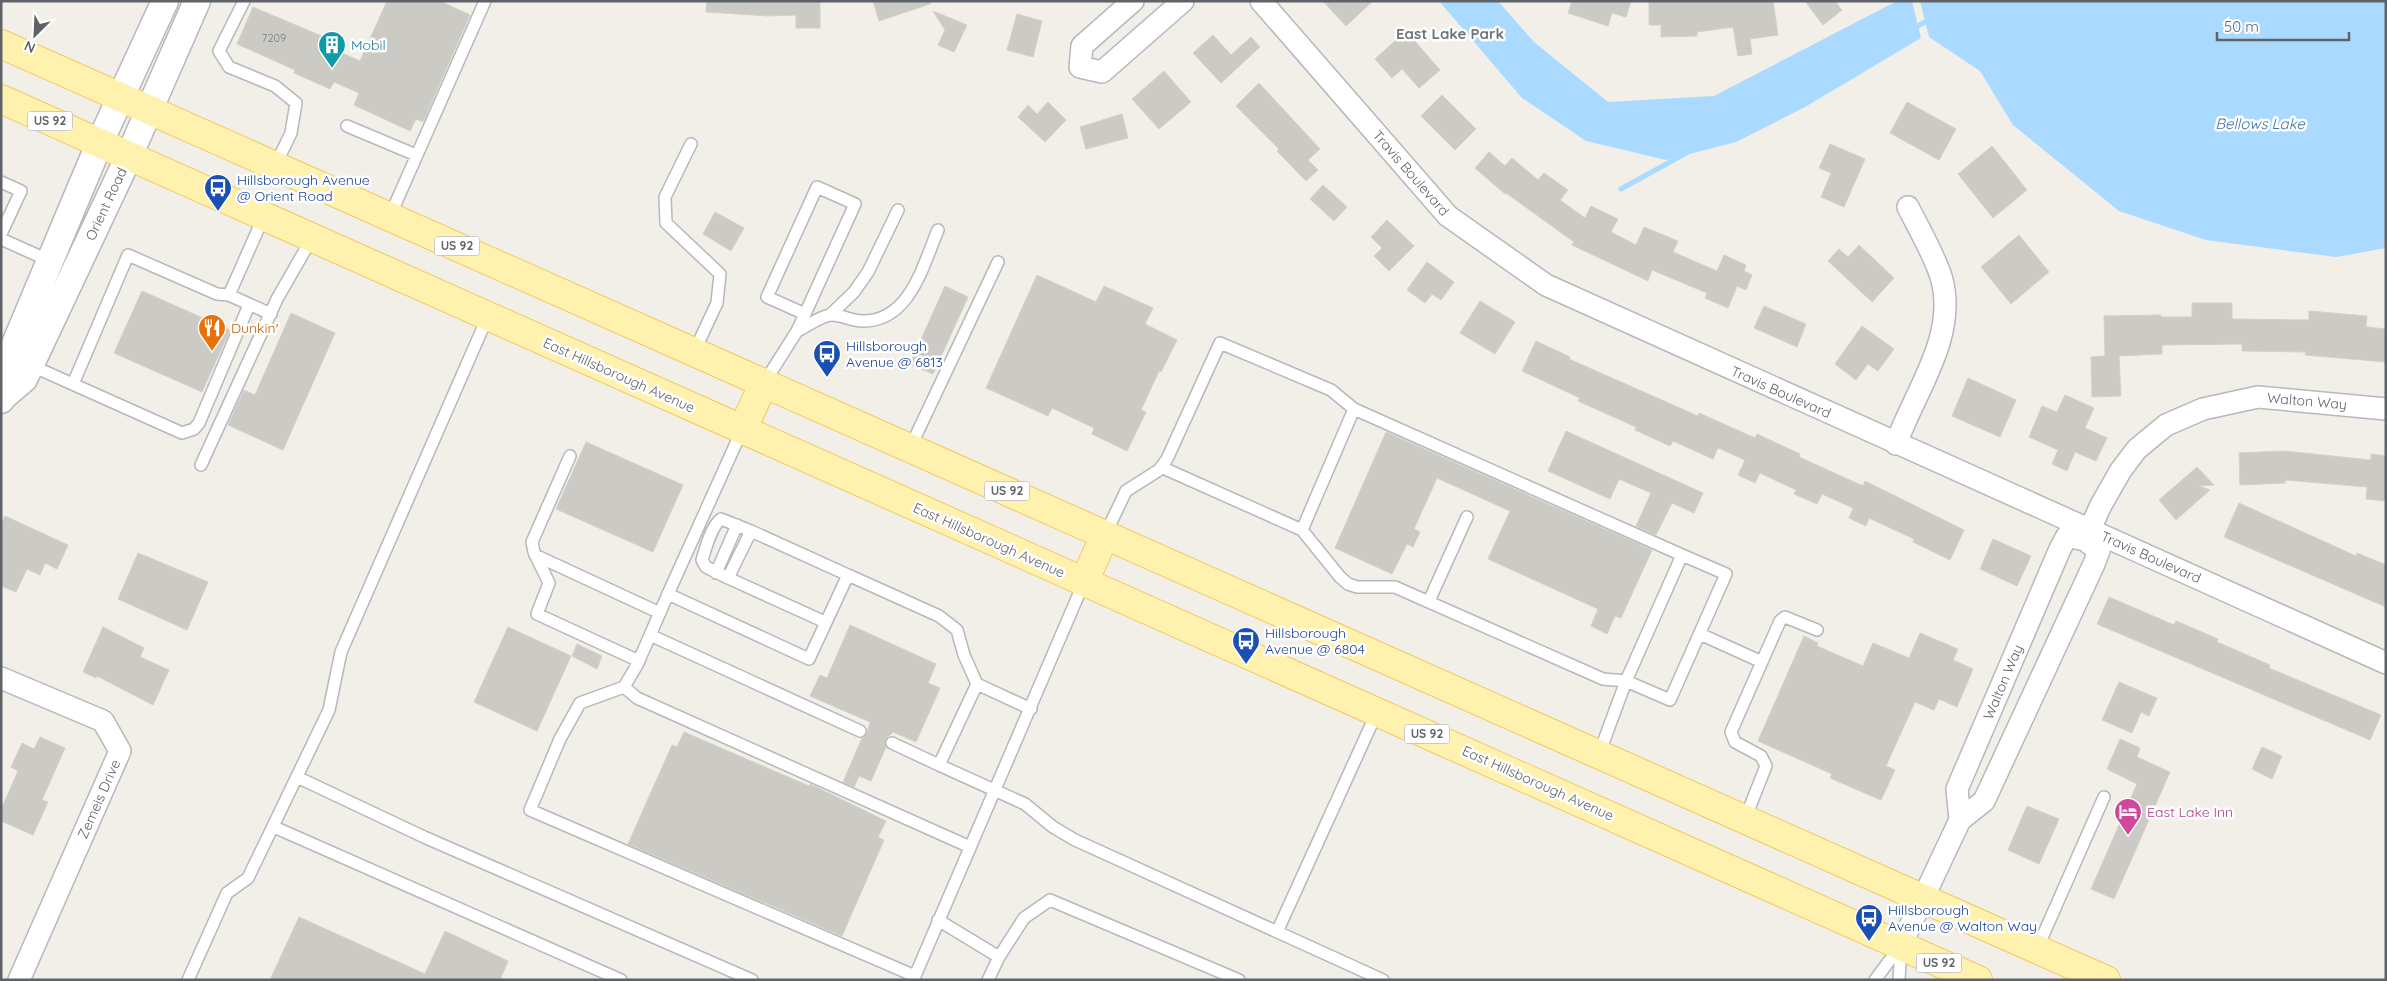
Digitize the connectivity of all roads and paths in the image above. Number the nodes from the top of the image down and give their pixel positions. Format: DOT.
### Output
graph roads {
  1 [pos="165,1"];
  2 [pos="197,1"];
  3 [pos="244,1"];
  4 [pos="485,1"];
  5 [pos="1133,1"];
  6 [pos="1183,1"];
  7 [pos="1261,1"];
  8 [pos="1,44"];
  9 [pos="121,97"];
  10 [pos="1,98"];
  11 [pos="150,110"];
  12 [pos="347,126"];
  13 [pos="100,142"];
  14 [pos="692,144"];
  15 [pos="129,156"];
  16 [pos="416,156"];
  17 [pos="275,166"];
  18 [pos="1,182"];
  19 [pos="1908,207"];
  20 [pos="898,210"];
  21 [pos="264,216"];
  22 [pos="390,216"];
  23 [pos="938,230"];
  24 [pos="1,234"];
  25 [pos="312,238"];
  26 [pos="1,239"];
  27 [pos="50,260"];
  28 [pos="998,262"];
  29 [pos="229,296"];
  30 [pos="249,304"];
  31 [pos="271,314"];
  32 [pos="805,314"];
  33 [pos="830,314"];
  34 [pos="488,316"];
  35 [pos="797,331"];
  36 [pos="694,352"];
  37 [pos="30,365"];
  38 [pos="764,383"];
  39 [pos="73,384"];
  40 [pos="2,398"];
  41 [pos="1354,409"];
  42 [pos="2386,409"];
  43 [pos="742,430"];
  44 [pos="1896,444"];
  45 [pos="910,448"];
  46 [pos="570,456"];
  47 [pos="202,465"];
  48 [pos="1161,467"];
  49 [pos="1467,517"];
  50 [pos="737,525"];
  51 [pos="1302,530"];
  52 [pos="750,531"];
  53 [pos="2087,534"];
  54 [pos="1105,535"];
  55 [pos="1682,554"];
  56 [pos="535,555"];
  57 [pos="716,573"];
  58 [pos="848,575"];
  59 [pos="728,578"];
  60 [pos="1084,582"];
  61 [pos="668,594"];
  62 [pos="1429,602"];
  63 [pos="660,612"];
  64 [pos="825,622"];
  65 [pos="1817,630"];
  66 [pos="1700,634"];
  67 [pos="650,635"];
  68 [pos="639,661"];
  69 [pos="1762,662"];
  70 [pos="2386,663"];
  71 [pos="1,678"];
  72 [pos="1626,681"];
  73 [pos="977,684"];
  74 [pos="624,688"];
  75 [pos="1031,709"];
  76 [pos="1377,712"];
  77 [pos="860,731"];
  78 [pos="892,743"];
  79 [pos="1599,754"];
  80 [pos="939,765"];
  81 [pos="297,777"];
  82 [pos="994,791"];
  83 [pos="2104,797"];
  84 [pos="1745,819"];
  85 [pos="1960,820"];
  86 [pos="274,826"];
  87 [pos="970,847"];
  88 [pos="1924,899"];
  89 [pos="938,920"];
  90 [pos="1277,932"];
  91 [pos="1901,945"];
  92 [pos="2037,949"];
  93 [pos="999,957"];
  94 [pos="20,980"];
  95 [pos="188,980"];
  96 [pos="622,980"];
  97 [pos="752,980"];
  98 [pos="988,980"];
  99 [pos="1239,980"];
  100 [pos="1383,980"];
  101 [pos="1875,980"];
  102 [pos="1899,980"];
  103 [pos="1978,980"];
  104 [pos="2106,980"];
  1 -- 9 [label="street, Orient Road"];
  2 -- 11 [label="street, Orient Road"];
  3 -- 17 [label="lane"];
  4 -- 16 [label="lane"];
  5 -- 6 [label="street"];
  7 -- 44 [label="street, Travis Boulevard"];
  8 -- 9 [label="main road, US 92"];
  9 -- 11 [label="main road, US 92"];
  9 -- 13 [label="street, Orient Road"];
  10 -- 13 [label="main road, East Hillsborough Avenue / US 92"];
  11 -- 15 [label="street, Orient Road"];
  11 -- 17 [label="main road, US 92"];
  12 -- 16 [label="lane"];
  13 -- 15 [label="main road, East Hillsborough Avenue / US 92"];
  13 -- 27 [label="street, Orient Road"];
  14 -- 36 [label="lane"];
  15 -- 21 [label="main road, East Hillsborough Avenue / US 92"];
  15 -- 37 [label="street, Orient Road"];
  16 -- 22 [label="lane"];
  17 -- 22 [label="main road, US 92"];
  18 -- 24 [label="lane"];
  19 -- 44 [label="street"];
  20 -- 33 [label="lane"];
  21 -- 25 [label="main road, East Hillsborough Avenue / US 92"];
  21 -- 29 [label="lane"];
  22 -- 36 [label="main road, US 92"];
  23 -- 33 [label="lane"];
  25 -- 31 [label="lane"];
  25 -- 34 [label="main road, East Hillsborough Avenue / US 92"];
  26 -- 27 [label="lane"];
  27 -- 40 [label="street, Orient Road"];
  28 -- 45 [label="lane"];
  29 -- 30 [label="lane"];
  29 -- 39 [label="lane"];
  30 -- 31 [label="lane"];
  30 -- 39 [label="lane"];
  31 -- 47 [label="lane"];
  32 -- 32 [label="lane"];
  32 -- 35 [label="lane"];
  33 -- 35 [label="lane"];
  34 -- 43 [label="main road, East Hillsborough Avenue / US 92"];
  34 -- 81 [label="lane"];
  35 -- 38 [label="lane"];
  36 -- 38 [label="main road, US 92"];
  37 -- 39 [label="lane"];
  37 -- 40 [label="street, Orient Road"];
  38 -- 43 [label="main road"];
  38 -- 45 [label="main road, US 92"];
  41 -- 48 [label="lane"];
  41 -- 51 [label="lane"];
  41 -- 55 [label="lane"];
  42 -- 53 [label="street, Walton Way"];
  43 -- 60 [label="main road, East Hillsborough Avenue / US 92"];
  43 -- 61 [label="lane"];
  44 -- 53 [label="street, Travis Boulevard"];
  45 -- 54 [label="main road, US 92"];
  46 -- 56 [label="lane"];
  48 -- 51 [label="lane"];
  48 -- 54 [label="lane"];
  49 -- 62 [label="lane"];
  50 -- 52 [label="lane"];
  50 -- 57 [label="lane"];
  50 -- 57 [label="lane"];
  51 -- 62 [label="lane"];
  52 -- 58 [label="lane"];
  52 -- 59 [label="lane"];
  53 -- 70 [label="street, Travis Boulevard"];
  53 -- 85 [label="street"];
  53 -- 85 [label="street, Walton Way"];
  54 -- 60 [label="main road"];
  54 -- 79 [label="main road, US 92"];
  55 -- 66 [label="lane"];
  55 -- 72 [label="lane"];
  56 -- 63 [label="lane"];
  56 -- 68 [label="lane"];
  57 -- 59 [label="lane"];
  58 -- 64 [label="lane"];
  58 -- 73 [label="lane"];
  59 -- 64 [label="lane"];
  60 -- 75 [label="lane"];
  60 -- 76 [label="main road, East Hillsborough Avenue / US 92"];
  61 -- 63 [label="lane"];
  61 -- 64 [label="lane"];
  62 -- 72 [label="lane"];
  63 -- 67 [label="lane"];
  65 -- 69 [label="lane"];
  66 -- 69 [label="lane"];
  66 -- 72 [label="lane"];
  67 -- 68 [label="lane"];
  67 -- 77 [label="lane"];
  68 -- 74 [label="lane"];
  69 -- 84 [label="lane"];
  71 -- 94 [label="street, Zemeis Drive"];
  72 -- 79 [label="lane"];
  73 -- 75 [label="lane"];
  73 -- 80 [label="lane"];
  74 -- 87 [label="lane"];
  74 -- 89 [label="lane"];
  75 -- 82 [label="lane"];
  76 -- 90 [label="lane"];
  76 -- 91 [label="main road, East Hillsborough Avenue / US 92"];
  78 -- 80 [label="lane"];
  79 -- 84 [label="main road, US 92"];
  80 -- 82 [label="lane"];
  81 -- 86 [label="lane"];
  81 -- 97 [label="lane"];
  82 -- 87 [label="lane"];
  82 -- 90 [label="lane"];
  83 -- 92 [label="lane"];
  84 -- 88 [label="main road, US 92"];
  85 -- 88 [label="street"];
  86 -- 95 [label="lane"];
  86 -- 96 [label="lane"];
  87 -- 89 [label="lane"];
  88 -- 91 [label="street"];
  88 -- 92 [label="main road, US 92"];
  89 -- 93 [label="lane"];
  90 -- 100 [label="lane"];
  91 -- 101 [label="lane"];
  91 -- 102 [label="lane"];
  91 -- 103 [label="main road, East Hillsborough Avenue / US 92"];
  92 -- 104 [label="main road, US 92"];
  93 -- 98 [label="lane"];
  93 -- 99 [label="lane"];
}
